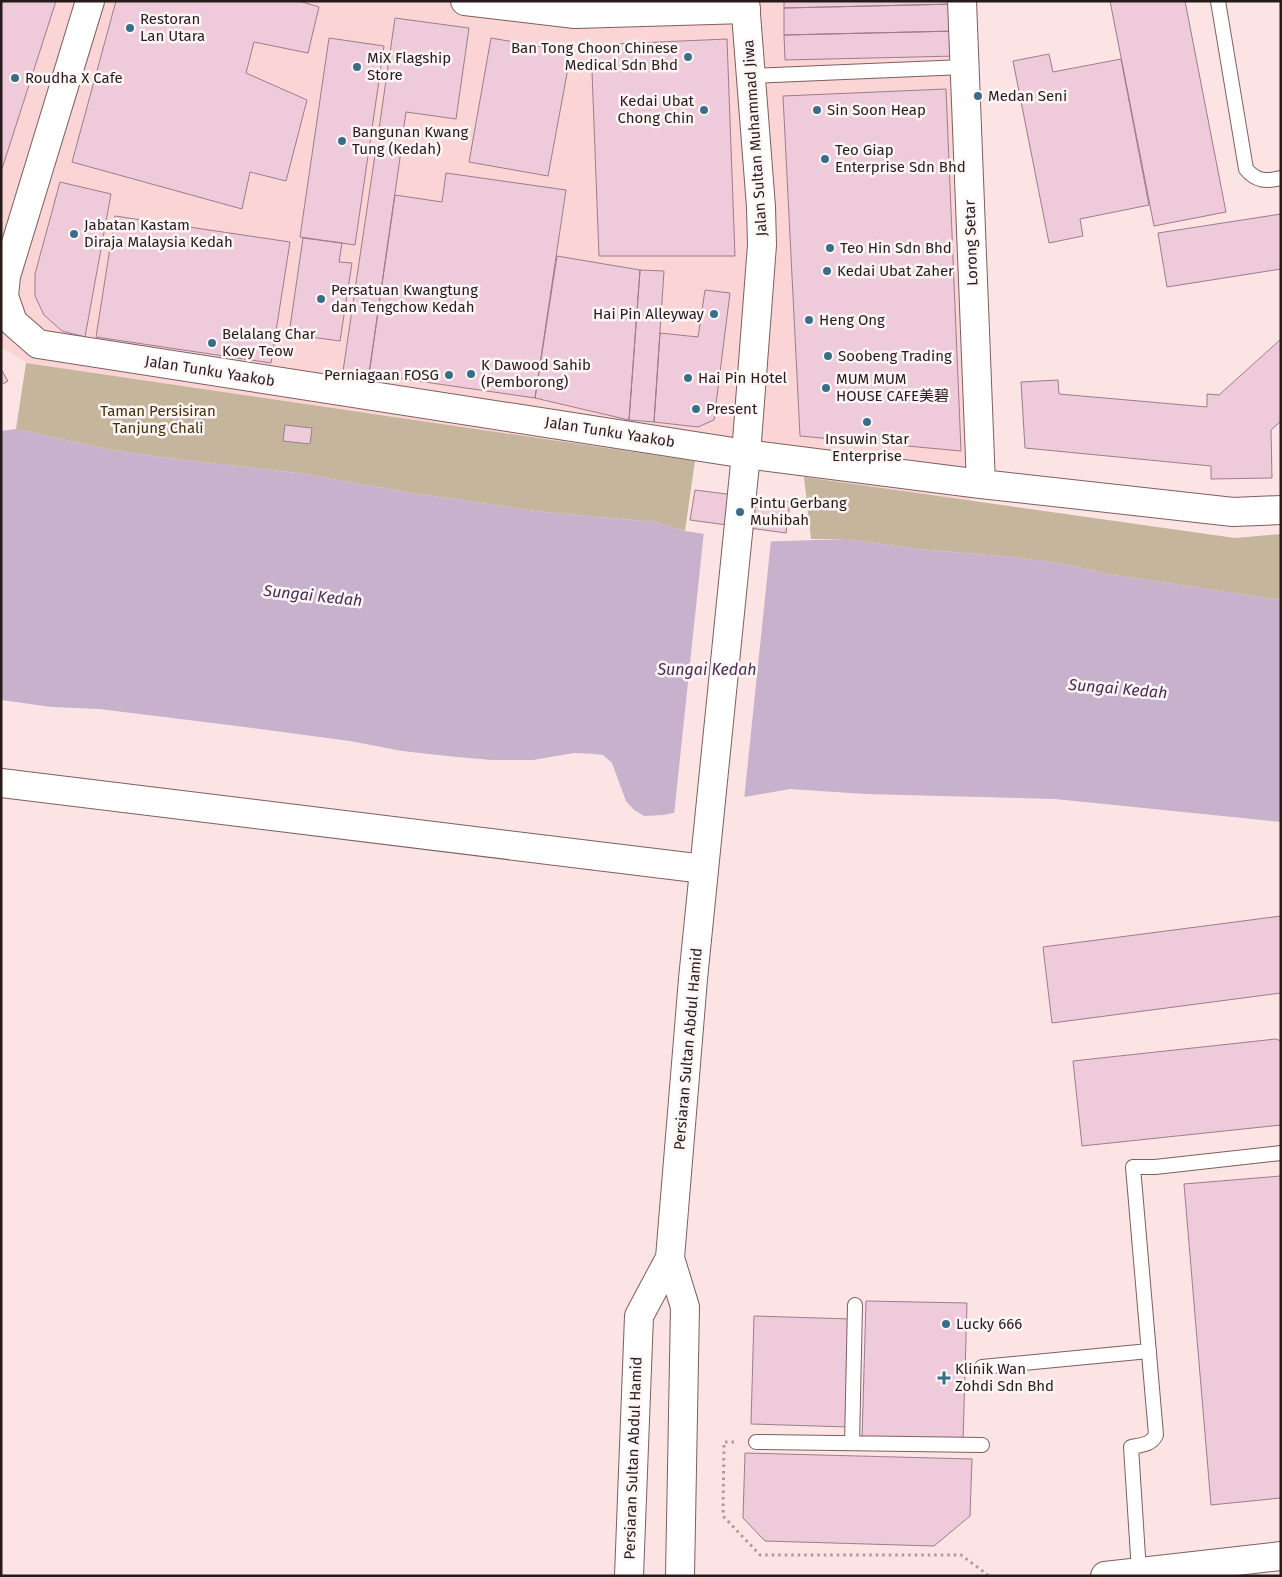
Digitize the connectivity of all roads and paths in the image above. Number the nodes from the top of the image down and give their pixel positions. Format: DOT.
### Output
graph roads {
  1 [pos="90,1"];
  2 [pos="465,1"];
  3 [pos="962,1"];
  4 [pos="1218,1"];
  5 [pos="746,5"];
  6 [pos="575,8"];
  7 [pos="964,67"];
  8 [pos="750,76"];
  9 [pos="1281,178"];
  10 [pos="746,454"];
  11 [pos="981,484"];
  12 [pos="1281,510"];
  13 [pos="1,783"];
  14 [pos="707,840"];
  15 [pos="704,870"];
  16 [pos="1281,1153"];
  17 [pos="670,1258"];
  18 [pos="855,1304"];
  19 [pos="1149,1351"];
  20 [pos="982,1367"];
  21 [pos="756,1442"];
  22 [pos="852,1443"];
  23 [pos="982,1445"];
  24 [pos="1281,1556"];
  25 [pos="1139,1572"];
  26 [pos="988,1574"];
  27 [pos="629,1576"];
  28 [pos="680,1576"];
  29 [pos="1105,1576"];
  1 -- 10 [label="street, Jalan Tunku Yaakob"];
  2 -- 6 [label="street"];
  3 -- 7 [label="street, Lorong Setar"];
  4 -- 9 [label="lane"];
  5 -- 6 [label="street"];
  5 -- 8 [label="street, Jalan Sultan Muhammad Jiwa"];
  7 -- 8 [label="lane"];
  7 -- 11 [label="street, Lorong Setar"];
  8 -- 10 [label="street, Jalan Sultan Muhammad Jiwa"];
  10 -- 11 [label="street, Jalan Tunku Yaakob"];
  10 -- 14 [label="street, Jalan Sultan Muhammad Jiwa"];
  11 -- 12 [label="street, Jalan Tunku Yaakob"];
  13 -- 15 [label="street"];
  14 -- 15 [label="street, Persiaran Sultan Abdul Hamid"];
  15 -- 17 [label="street, Persiaran Sultan Abdul Hamid"];
  16 -- 19 [label="lane"];
  17 -- 27 [label="street, Persiaran Sultan Abdul Hamid"];
  17 -- 28 [label="street, Persiaran Sultan Abdul Hamid"];
  18 -- 22 [label="lane"];
  19 -- 20 [label="lane"];
  19 -- 25 [label="lane"];
  21 -- 22 [label="lane"];
  21 -- 26 [label="path"];
  22 -- 23 [label="lane"];
  24 -- 25 [label="street"];
  25 -- 29 [label="street"];
}
